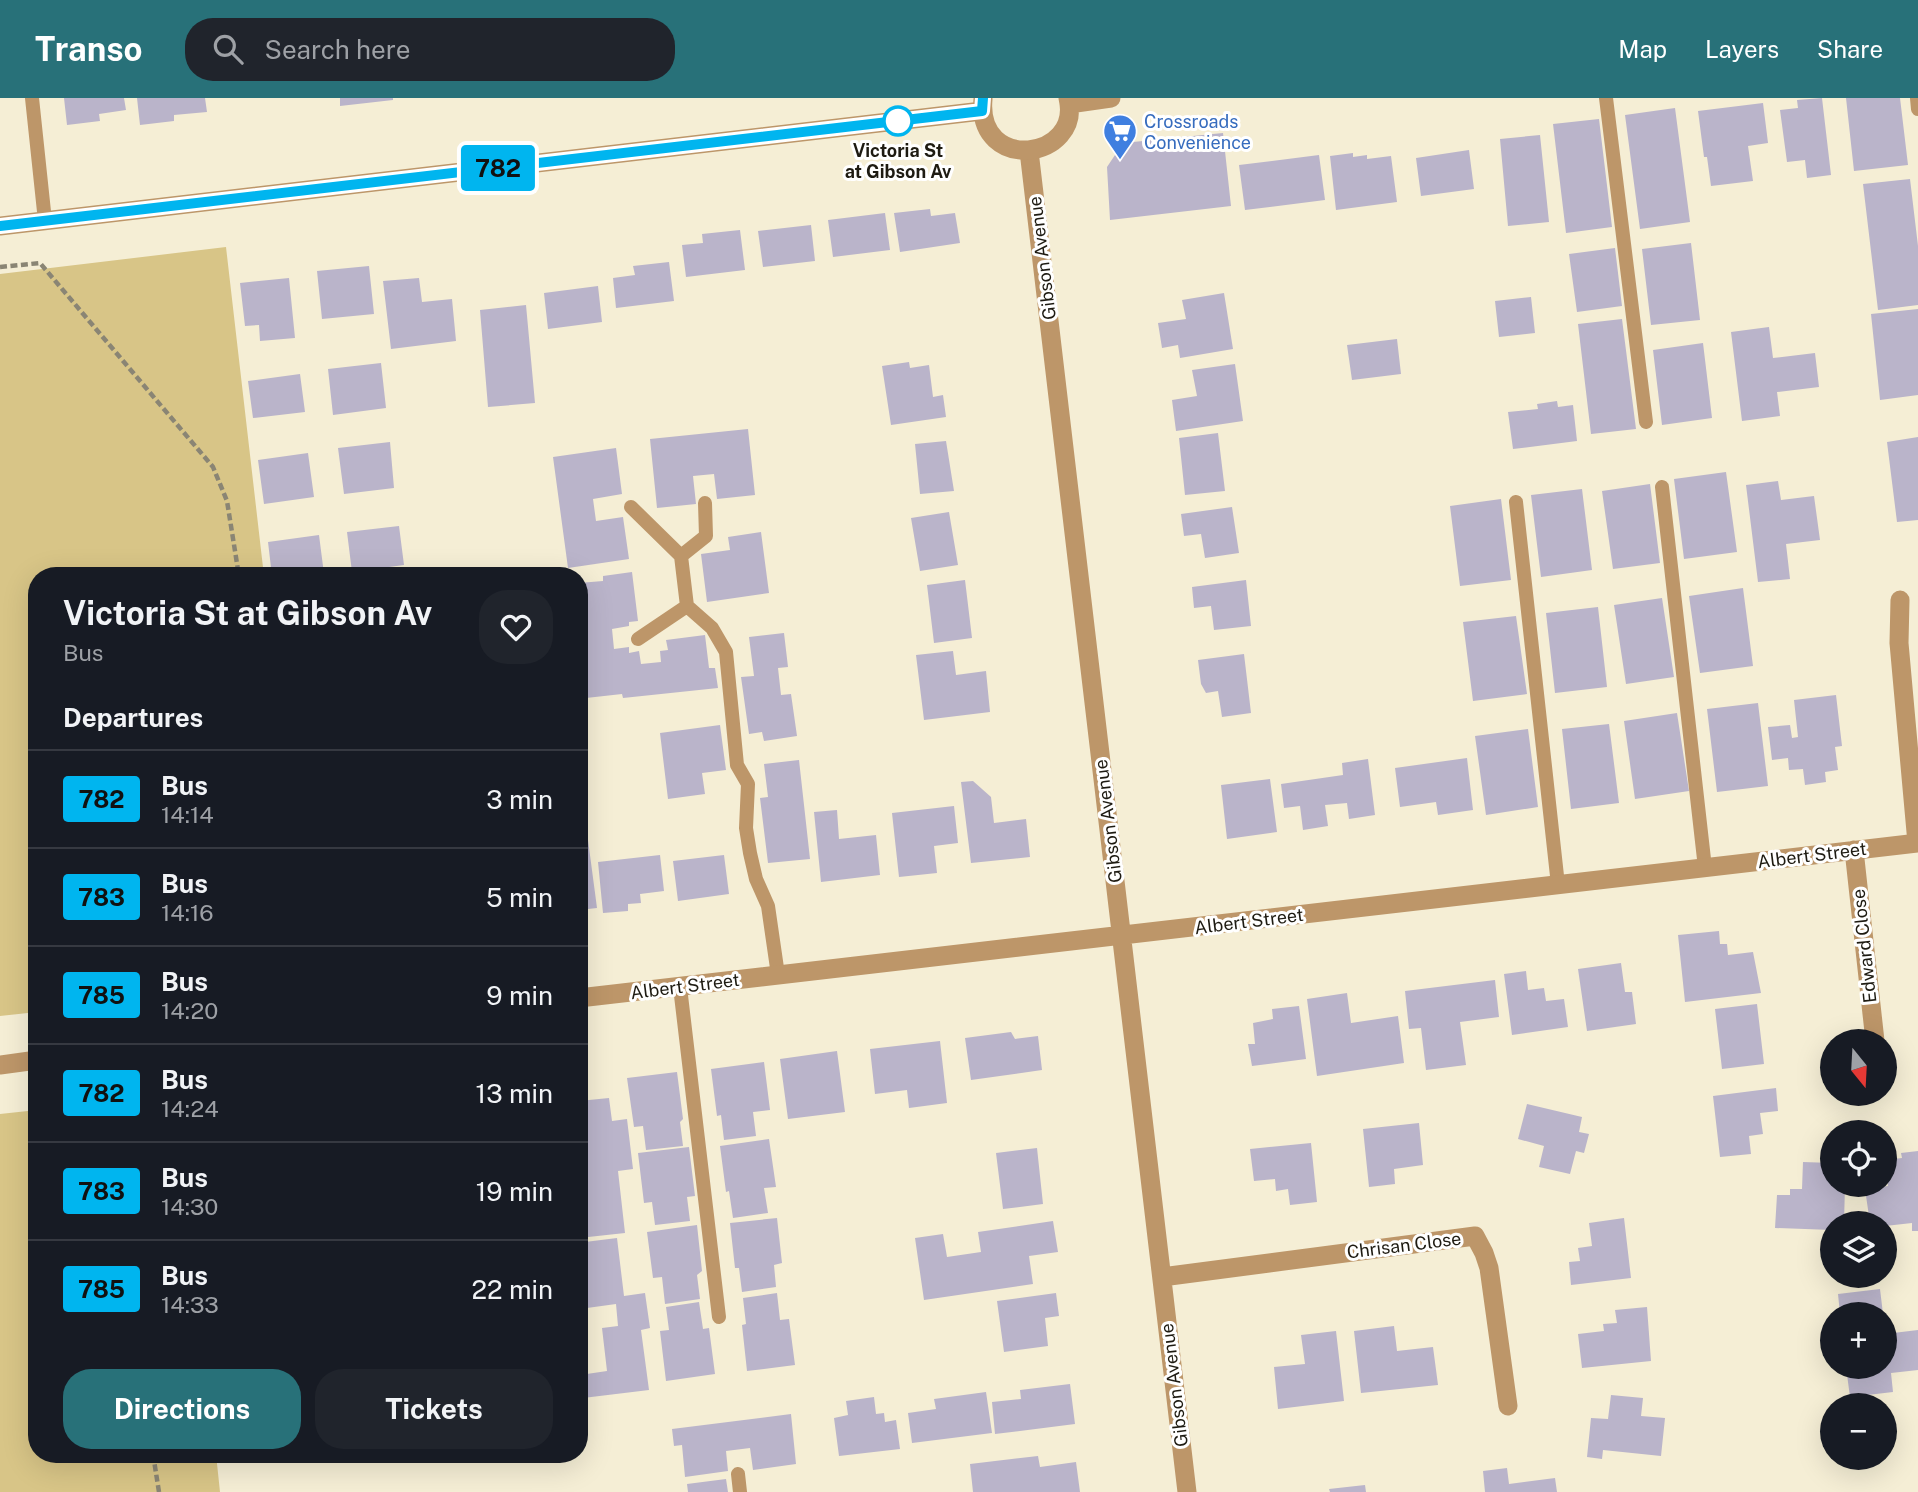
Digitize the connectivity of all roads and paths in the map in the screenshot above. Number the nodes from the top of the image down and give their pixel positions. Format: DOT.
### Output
graph roads {
  1 [pos="32,98"];
  2 [pos="1111,98"];
  3 [pos="1606,98"];
  4 [pos="1917,98"];
  5 [pos="1068,101"];
  6 [pos="983,104"];
  7 [pos="1918,109"];
  8 [pos="1029,151"];
  9 [pos="46,221"];
  10 [pos="0,226"];
  11 [pos="0,267"];
  12 [pos="1646,422"];
  13 [pos="1662,487"];
  14 [pos="1516,502"];
  15 [pos="705,503"];
  16 [pos="631,507"];
  17 [pos="681,556"];
  18 [pos="238,567"];
  19 [pos="1900,600"];
  20 [pos="687,606"];
  21 [pos="638,639"];
  22 [pos="1918,843"];
  23 [pos="1854,850"];
  24 [pos="1705,868"];
  25 [pos="1558,885"];
  26 [pos="1122,936"];
  27 [pos="778,975"];
  28 [pos="680,987"];
  29 [pos="588,997"];
  30 [pos="1874,1029"];
  31 [pos="28,1061"];
  32 [pos="0,1065"];
  33 [pos="1162,1277"];
  34 [pos="719,1317"];
  35 [pos="1508,1406"];
  36 [pos="154,1463"];
  37 [pos="738,1474"];
  38 [pos="159,1492"];
  39 [pos="740,1492"];
  40 [pos="1187,1492"];
  1 -- 9 [label="lane"];
  2 -- 5 [label="street"];
  3 -- 12 [label="lane"];
  4 -- 7 [label="lane"];
  5 -- 8 [label="street"];
  6 -- 8 [label="street"];
  6 -- 9 [label="street"];
  8 -- 26 [label="street, Gibson Avenue"];
  9 -- 10 [label="street"];
  11 -- 18 [label="path"];
  13 -- 24 [label="lane"];
  14 -- 25 [label="lane"];
  15 -- 17 [label="lane"];
  16 -- 17 [label="lane"];
  17 -- 20 [label="lane"];
  19 -- 22 [label="street"];
  20 -- 21 [label="lane"];
  20 -- 27 [label="lane"];
  22 -- 23 [label="street, Albert Street"];
  23 -- 24 [label="street, Albert Street"];
  23 -- 30 [label="street, Edward Close"];
  24 -- 25 [label="street, Albert Street"];
  25 -- 26 [label="street, Albert Street"];
  26 -- 27 [label="street, Albert Street"];
  26 -- 33 [label="street, Gibson Avenue"];
  27 -- 28 [label="street, Albert Street"];
  28 -- 29 [label="street, Albert Street"];
  28 -- 34 [label="lane"];
  31 -- 32 [label="street"];
  33 -- 35 [label="street, Chrisan Close"];
  33 -- 40 [label="street, Gibson Avenue"];
  36 -- 38 [label="path"];
  37 -- 39 [label="lane"];
}
